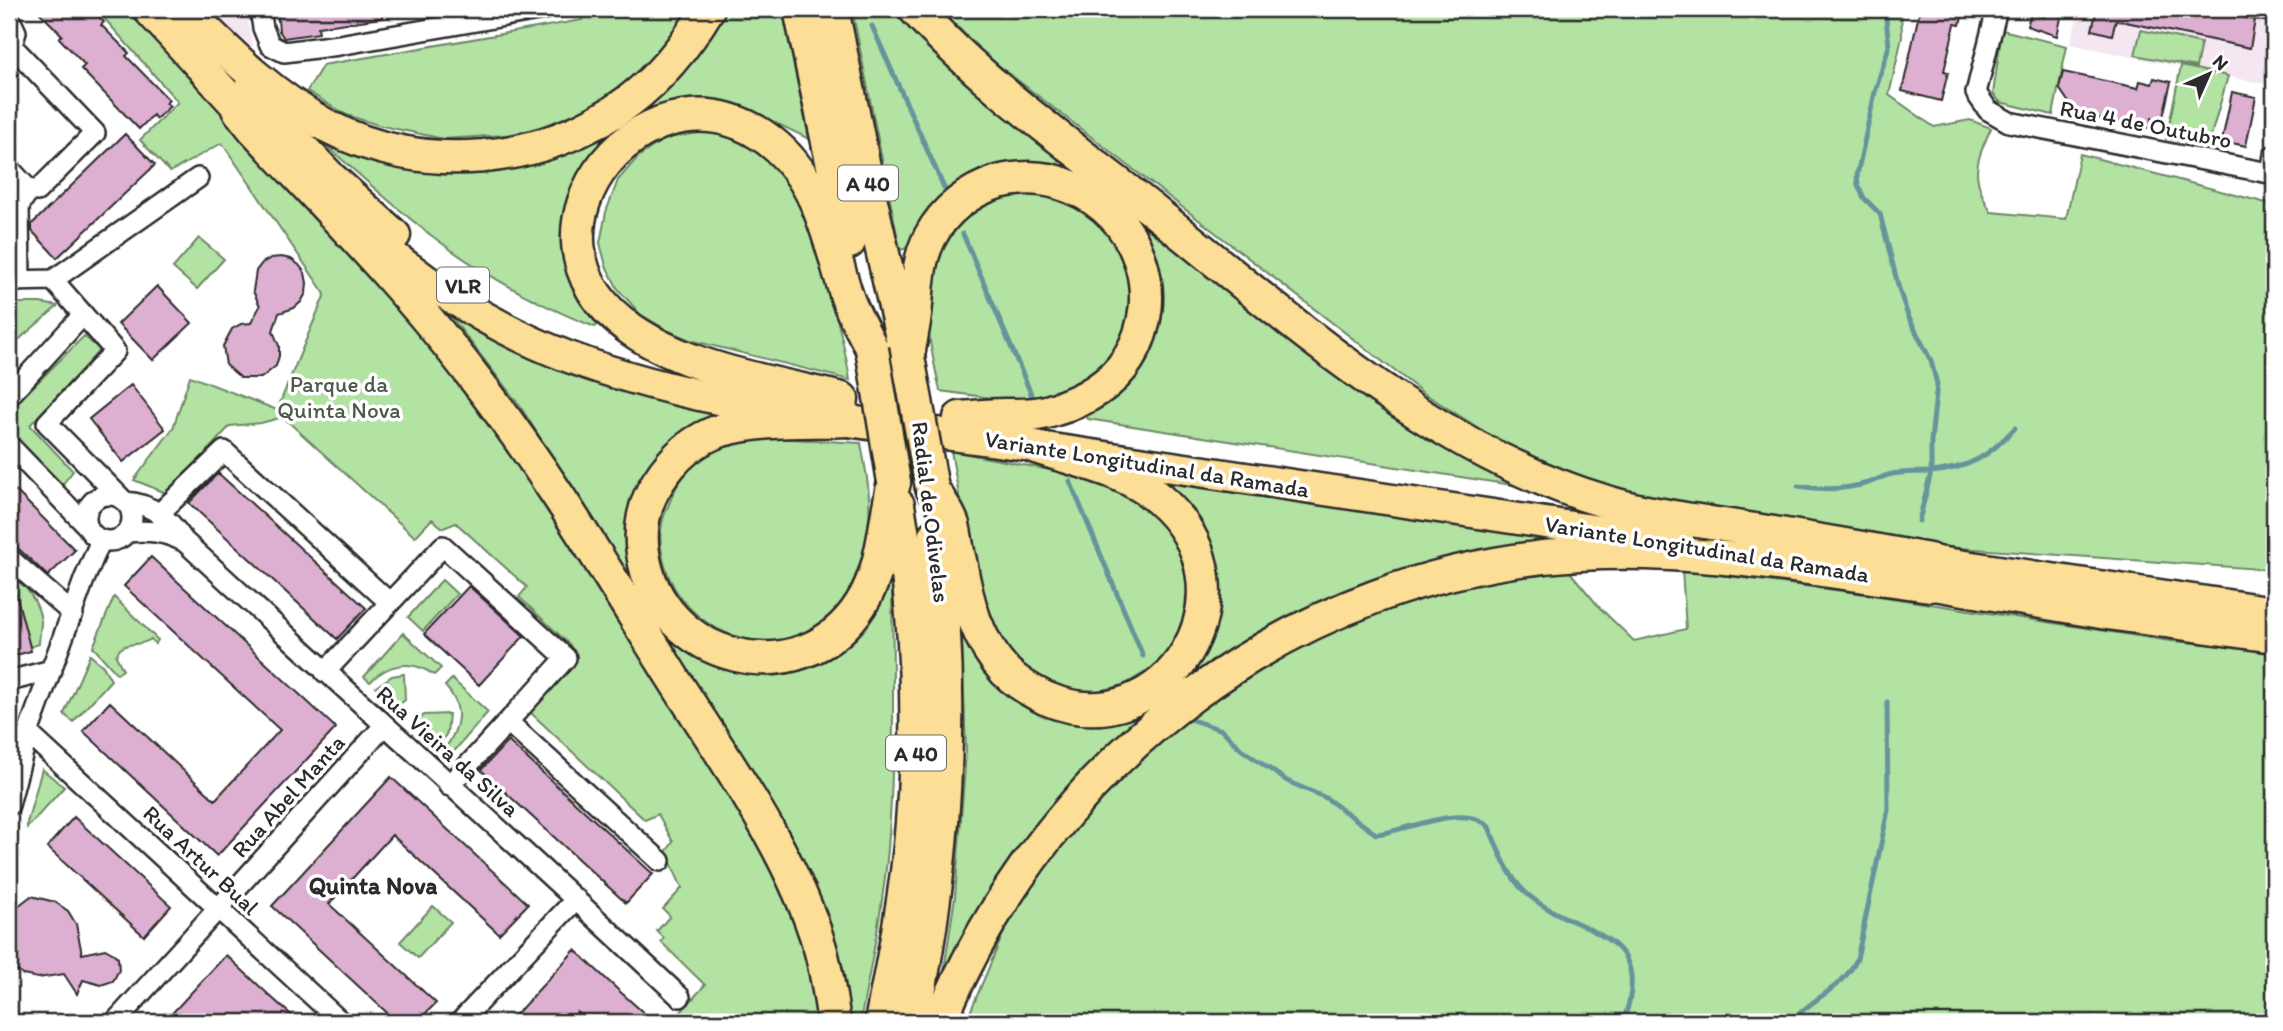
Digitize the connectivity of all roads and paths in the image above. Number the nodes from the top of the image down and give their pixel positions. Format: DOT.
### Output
graph roads {
  1 [pos="148,9"];
  2 [pos="176,9"];
  3 [pos="184,9"];
  4 [pos="260,9"];
  5 [pos="544,9"];
  6 [pos="708,9"];
  7 [pos="800,9"];
  8 [pos="832,9"];
  9 [pos="915,9"];
  10 [pos="1997,9"];
  11 [pos="2260,9"];
  12 [pos="2274,12"];
  13 [pos="9,17"];
  14 [pos="10,47"];
  15 [pos="238,109"];
  16 [pos="2273,167"];
  17 [pos="9,168"];
  18 [pos="198,178"];
  19 [pos="29,190"];
  20 [pos="53,280"];
  21 [pos="14,281"];
  22 [pos="82,316"];
  23 [pos="872,349"];
  24 [pos="908,357"];
  25 [pos="9,396"];
  26 [pos="845,410"];
  27 [pos="960,418"];
  28 [pos="9,445"];
  29 [pos="1033,446"];
  30 [pos="894,482"];
  31 [pos="932,488"];
  32 [pos="123,500"];
  33 [pos="161,516"];
  34 [pos="127,532"];
  35 [pos="94,533"];
  36 [pos="184,541"];
  37 [pos="10,562"];
  38 [pos="1930,572"];
  39 [pos="390,603"];
  40 [pos="2274,612"];
  41 [pos="73,614"];
  42 [pos="2274,638"];
  43 [pos="52,670"];
  44 [pos="325,672"];
  45 [pos="9,681"];
  46 [pos="508,722"];
  47 [pos="384,726"];
  48 [pos="28,733"];
  49 [pos="14,769"];
  50 [pos="449,786"];
  51 [pos="9,805"];
  52 [pos="660,861"];
  53 [pos="576,899"];
  54 [pos="219,909"];
  55 [pos="680,997"];
  56 [pos="115,1022"];
  57 [pos="341,1022"];
  58 [pos="460,1022"];
  59 [pos="834,1022"];
  60 [pos="881,1022"];
  61 [pos="914,1022"];
  62 [pos="940,1022"];
  1 -- 15 [label="main road, Variante Longitudinal da Ramada / VLR"];
  2 -- 26 [label="main road, Variante Longitudinal da Ramada / VLR"];
  3 -- 6 [label="highway"];
  4 -- 5 [label="street"];
  7 -- 23 [label="highway, Radial de Odivelas / A 40"];
  8 -- 24 [label="highway, Radial de Odivelas / A 40"];
  9 -- 38 [label="highway"];
  10 -- 16 [label="street, Rua 4 de Outubro"];
  11 -- 12 [label="street"];
  13 -- 14 [label="street"];
  14 -- 19 [label="street"];
  15 -- 26 [label="main road, Variante Longitudinal da Ramada / VLR"];
  15 -- 59 [label="highway"];
  17 -- 19 [label="street"];
  18 -- 20 [label="street"];
  19 -- 21 [label="street"];
  20 -- 21 [label="street"];
  20 -- 22 [label="street"];
  22 -- 25 [label="street"];
  22 -- 32 [label="street"];
  23 -- 26 [label="highway"];
  23 -- 30 [label="highway, Radial de Odivelas / A 40, bridge"];
  24 -- 27 [label="highway"];
  24 -- 31 [label="highway, Radial de Odivelas / A 40, bridge"];
  26 -- 27 [label="main road, Variante Longitudinal da Ramada / VLR"];
  26 -- 29 [label="main road, Variante Longitudinal da Ramada / VLR"];
  26 -- 30 [label="highway"];
  27 -- 38 [label="main road, Variante Longitudinal da Ramada"];
  28 -- 35 [label="street"];
  29 -- 31 [label="highway"];
  29 -- 38 [label="main road, Variante Longitudinal da Ramada"];
  30 -- 60 [label="highway, Radial de Odivelas / A 40"];
  31 -- 61 [label="highway, Radial de Odivelas / A 40"];
  32 -- 33 [label="street, Rua Vieira da Silva"];
  32 -- 34 [label="street"];
  32 -- 35 [label="street"];
  33 -- 36 [label="street, Rua Vieira da Silva"];
  33 -- 39 [label="street"];
  34 -- 35 [label="street"];
  34 -- 36 [label="street, Rua Vieira da Silva"];
  35 -- 41 [label="street"];
  36 -- 44 [label="street, Rua Vieira da Silva"];
  37 -- 41 [label="street"];
  38 -- 40 [label="main road, Variante Longitudinal da Ramada"];
  38 -- 42 [label="main road, Variante Longitudinal da Ramada"];
  38 -- 62 [label="highway"];
  39 -- 44 [label="street"];
  39 -- 46 [label="street"];
  41 -- 43 [label="street"];
  43 -- 45 [label="street"];
  43 -- 48 [label="street"];
  44 -- 47 [label="street, Rua Vieira da Silva"];
  46 -- 50 [label="street"];
  46 -- 52 [label="street"];
  47 -- 50 [label="street, Rua Vieira da Silva"];
  47 -- 54 [label="street, Rua Abel Manta"];
  48 -- 49 [label="street"];
  48 -- 54 [label="street, Rua Artur Bual"];
  49 -- 51 [label="street"];
  50 -- 53 [label="street, Rua Vieira da Silva"];
  53 -- 55 [label="street, Rua Vieira da Silva"];
  53 -- 58 [label="street"];
  54 -- 56 [label="street, Rua Abel Manta"];
  54 -- 57 [label="street, Rua Artur Bual"];
}
